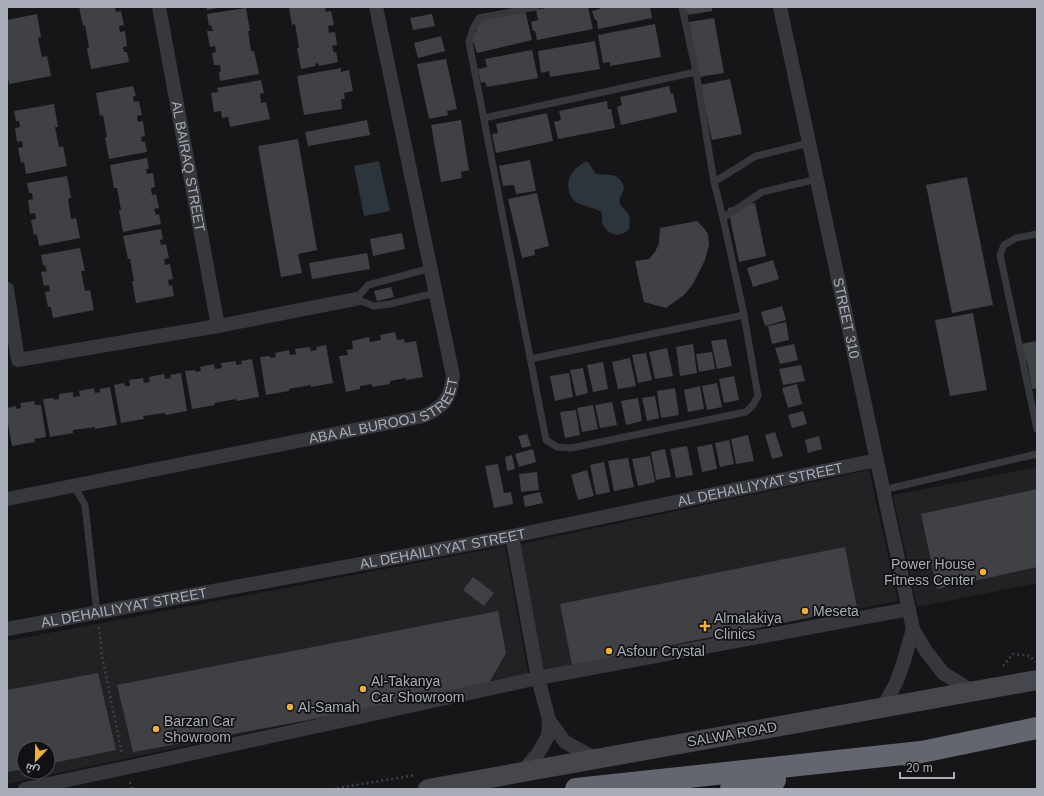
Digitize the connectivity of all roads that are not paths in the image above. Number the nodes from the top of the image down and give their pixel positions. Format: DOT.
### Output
graph roads {
  1 [pos="159,7"];
  2 [pos="376,7"];
  3 [pos="536,7"];
  4 [pos="682,7"];
  5 [pos="780,7"];
  6 [pos="696,72"];
  7 [pos="484,118"];
  8 [pos="809,143"];
  9 [pos="817,179"];
  10 [pos="714,182"];
  11 [pos="723,218"];
  12 [pos="1037,234"];
  13 [pos="431,268"];
  14 [pos="7,289"];
  15 [pos="435,292"];
  16 [pos="356,300"];
  17 [pos="744,315"];
  18 [pos="218,326"];
  19 [pos="530,359"];
  20 [pos="1037,429"];
  21 [pos="1037,454"];
  22 [pos="877,460"];
  23 [pos="74,486"];
  24 [pos="883,490"];
  25 [pos="7,499"];
  26 [pos="512,536"];
  27 [pos="908,609"];
  28 [pos="97,613"];
  29 [pos="7,629"];
  30 [pos="913,629"];
  31 [pos="538,678"];
  32 [pos="1037,680"];
  33 [pos="972,692"];
  34 [pos="883,707"];
  35 [pos="549,720"];
  36 [pos="1037,728"];
  37 [pos="921,752"];
  38 [pos="596,759"];
  39 [pos="522,772"];
  40 [pos="25,789"];
  41 [pos="428,789"];
  42 [pos="576,789"];
  43 [pos="732,789"];
  1 -- 18 [label="street, AL BAIRAQ STREET"];
  2 -- 13 [label="street, ABA AL BUROOJ STREET"];
  3 -- 7 [label="lane"];
  4 -- 6 [label="lane"];
  5 -- 8 [label="street, STREET 310"];
  6 -- 7 [label="lane"];
  6 -- 10 [label="lane"];
  7 -- 19 [label="lane"];
  8 -- 9 [label="street, STREET 310"];
  8 -- 10 [label="lane"];
  9 -- 11 [label="lane"];
  9 -- 22 [label="street, STREET 310"];
  10 -- 11 [label="lane"];
  11 -- 17 [label="lane"];
  12 -- 20 [label="lane"];
  13 -- 15 [label="street, ABA AL BUROOJ STREET"];
  13 -- 16 [label="lane"];
  14 -- 18 [label="street"];
  15 -- 16 [label="lane"];
  15 -- 23 [label="street, ABA AL BUROOJ STREET"];
  16 -- 18 [label="street"];
  17 -- 19 [label="lane"];
  17 -- 19 [label="lane"];
  21 -- 24 [label="lane"];
  22 -- 24 [label="street, STREET 310"];
  22 -- 26 [label="street, AL DEHAILIYYAT STREET"];
  23 -- 25 [label="street, ABA AL BUROOJ STREET"];
  23 -- 28 [label="lane"];
  24 -- 27 [label="street, STREET 310"];
  26 -- 28 [label="street, AL DEHAILIYYAT STREET"];
  26 -- 31 [label="street"];
  27 -- 30 [label="street, STREET 310"];
  27 -- 31 [label="street"];
  28 -- 29 [label="street, AL DEHAILIYYAT STREET"];
  30 -- 33 [label="street, STREET 310"];
  30 -- 34 [label="street, STREET 310"];
  31 -- 35 [label="street"];
  31 -- 40 [label="street"];
  32 -- 33 [label="main road, SALWA ROAD"];
  33 -- 34 [label="main road, SALWA ROAD"];
  34 -- 38 [label="main road, SALWA ROAD"];
  35 -- 38 [label="street"];
  35 -- 39 [label="street"];
  36 -- 37 [label="highway"];
  37 -- 42 [label="highway"];
  37 -- 43 [label="highway"];
  38 -- 39 [label="main road, SALWA ROAD"];
  39 -- 41 [label="main road, SALWA ROAD"];
}
